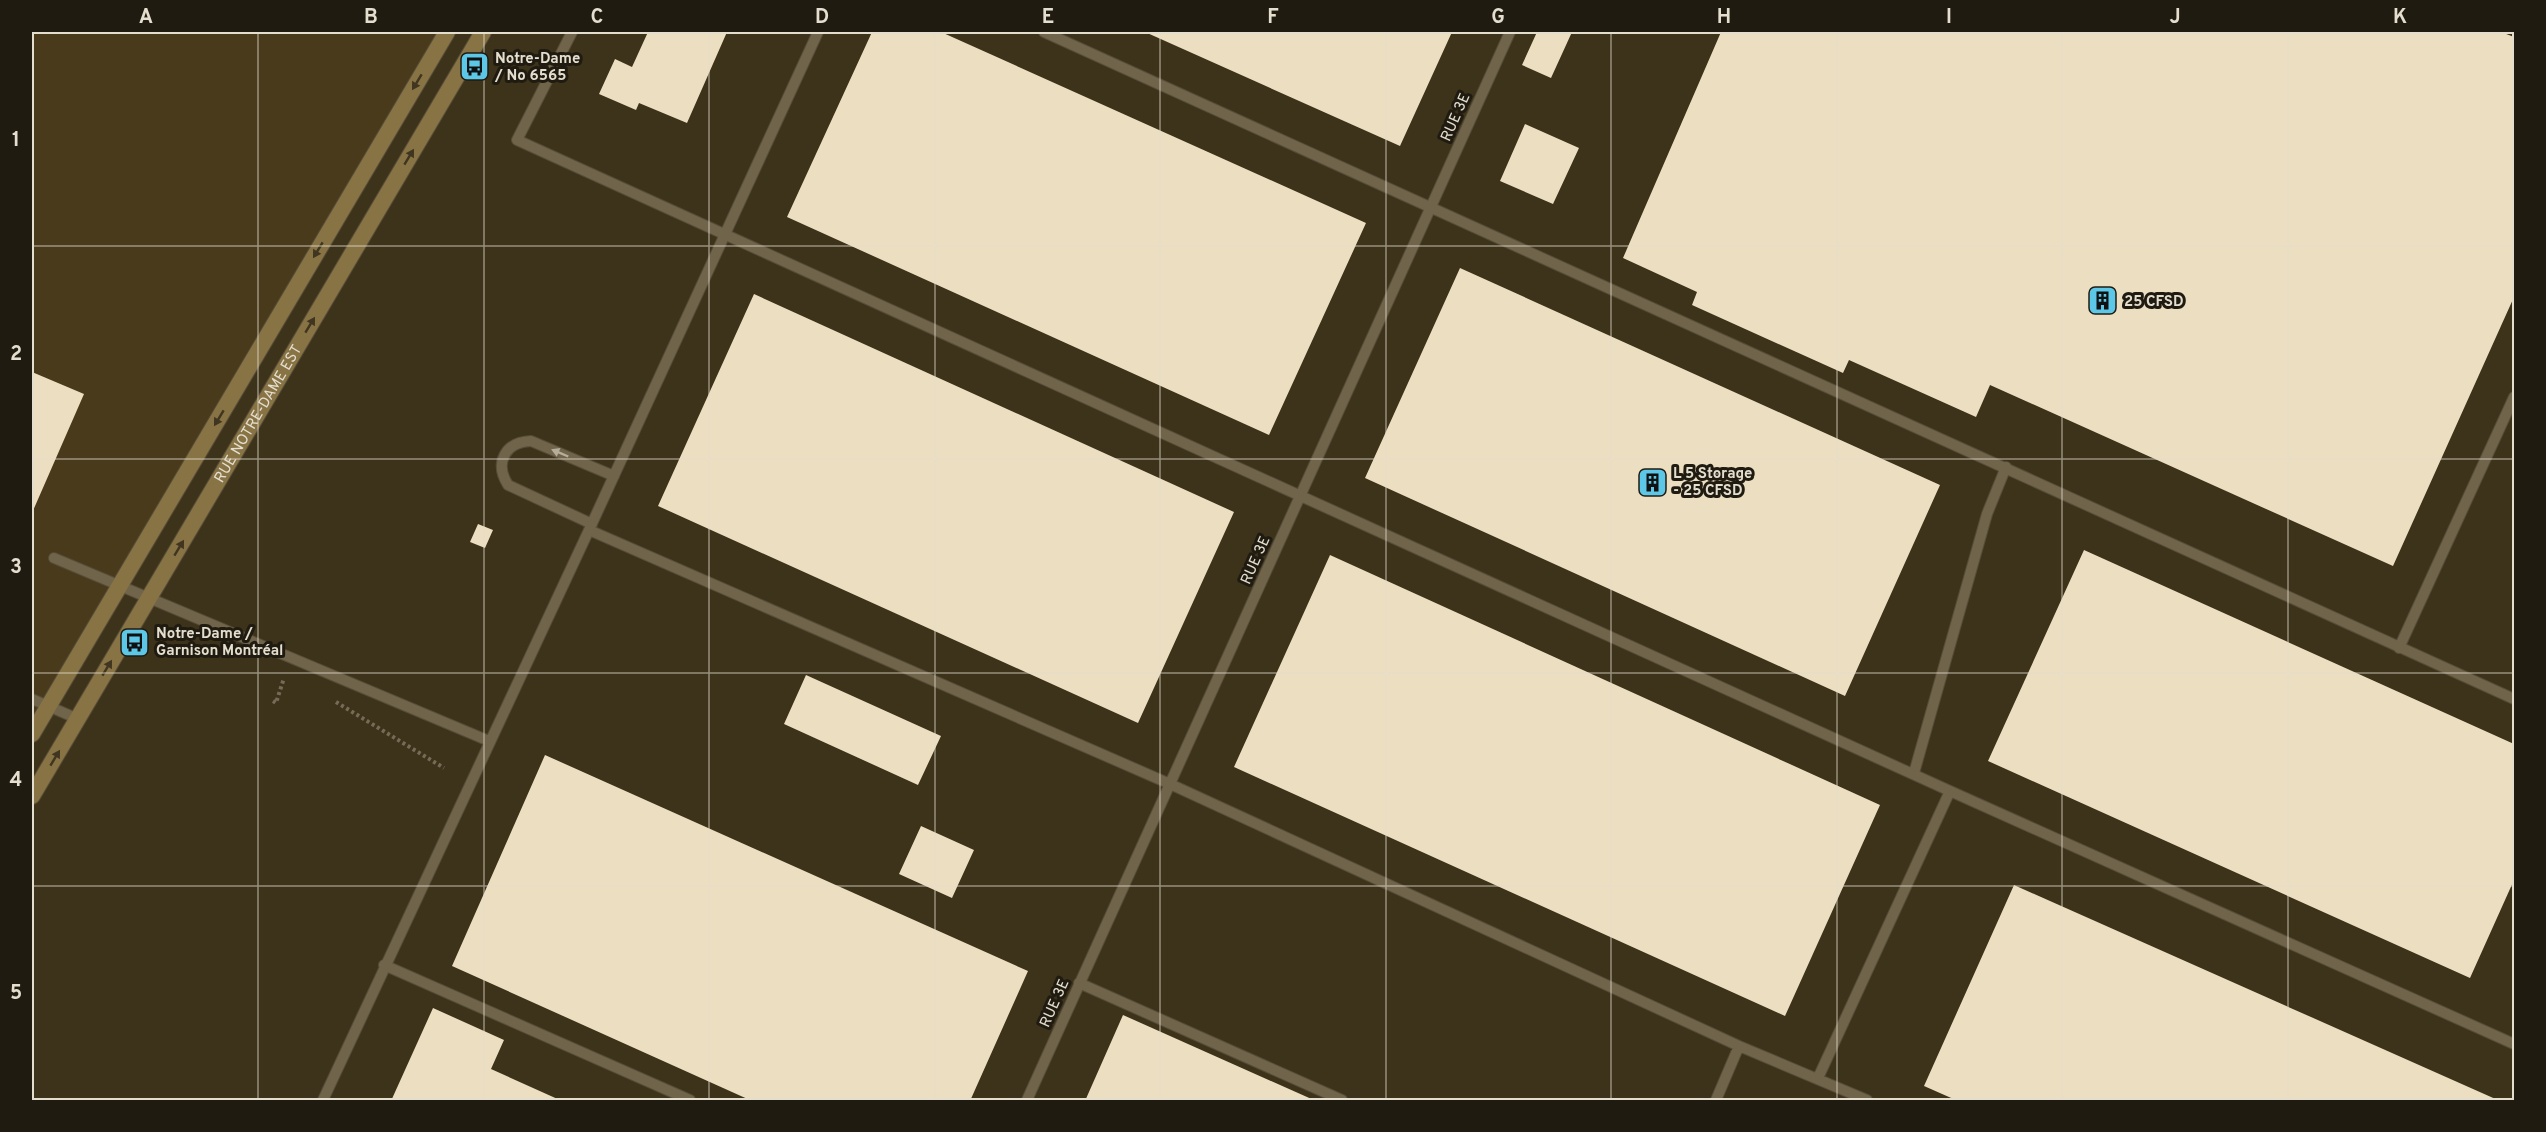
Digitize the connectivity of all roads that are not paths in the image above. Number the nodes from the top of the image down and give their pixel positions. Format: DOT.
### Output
graph roads {
  1 [pos="447,32"];
  2 [pos="483,32"];
  3 [pos="572,32"];
  4 [pos="818,32"];
  5 [pos="1044,32"];
  6 [pos="1510,32"];
  7 [pos="1431,207"];
  8 [pos="724,233"];
  9 [pos="2514,397"];
  10 [pos="2006,467"];
  11 [pos="614,476"];
  12 [pos="1300,495"];
  13 [pos="591,527"];
  14 [pos="54,558"];
  15 [pos="120,586"];
  16 [pos="149,598"];
  17 [pos="2399,648"];
  18 [pos="32,699"];
  19 [pos="2514,699"];
  20 [pos="48,706"];
  21 [pos="78,719"];
  22 [pos="32,734"];
  23 [pos="489,741"];
  24 [pos="1914,773"];
  25 [pos="1170,784"];
  26 [pos="1950,791"];
  27 [pos="32,796"];
  28 [pos="384,965"];
  29 [pos="1079,983"];
  30 [pos="2514,1044"];
  31 [pos="1739,1046"];
  32 [pos="1818,1078"];
  33 [pos="322,1101"];
  34 [pos="690,1101"];
  35 [pos="1027,1101"];
  36 [pos="1342,1101"];
  37 [pos="1716,1101"];
  38 [pos="1867,1101"];
  1 -- 15 [label="main road, RUE NOTRE-DAME EST, one-way"];
  16 -- 2 [label="main road, RUE NOTRE-DAME EST, one-way"];
  3 -- 8 [label="lane"];
  4 -- 8 [label="lane"];
  5 -- 7 [label="lane"];
  6 -- 7 [label="lane, RUE 3E"];
  7 -- 10 [label="lane"];
  7 -- 12 [label="lane, RUE 3E"];
  8 -- 11 [label="lane"];
  8 -- 12 [label="lane"];
  9 -- 17 [label="lane"];
  10 -- 17 [label="lane"];
  10 -- 24 [label="lane"];
  11 -- 13 [label="lane"];
  11 -- 13 [label="lane, one-way"];
  12 -- 24 [label="lane"];
  12 -- 25 [label="lane, RUE 3E"];
  13 -- 23 [label="lane"];
  13 -- 25 [label="lane"];
  14 -- 15 [label="lane"];
  15 -- 16 [label="lane"];
  15 -- 20 [label="main road, RUE NOTRE-DAME EST"];
  21 -- 16 [label="main road, RUE NOTRE-DAME EST, one-way"];
  16 -- 23 [label="lane"];
  17 -- 19 [label="lane"];
  18 -- 20 [label="lane"];
  20 -- 21 [label="lane"];
  20 -- 22 [label="main road, RUE NOTRE-DAME EST"];
  27 -- 21 [label="main road, RUE NOTRE-DAME EST, one-way"];
  23 -- 28 [label="lane"];
  24 -- 26 [label="lane"];
  25 -- 29 [label="lane, RUE 3E"];
  25 -- 31 [label="lane"];
  26 -- 30 [label="lane"];
  26 -- 32 [label="lane"];
  28 -- 33 [label="lane"];
  28 -- 34 [label="lane"];
  29 -- 35 [label="lane, RUE 3E"];
  29 -- 36 [label="lane"];
  31 -- 32 [label="lane"];
  31 -- 37 [label="lane"];
  32 -- 38 [label="lane"];
}
